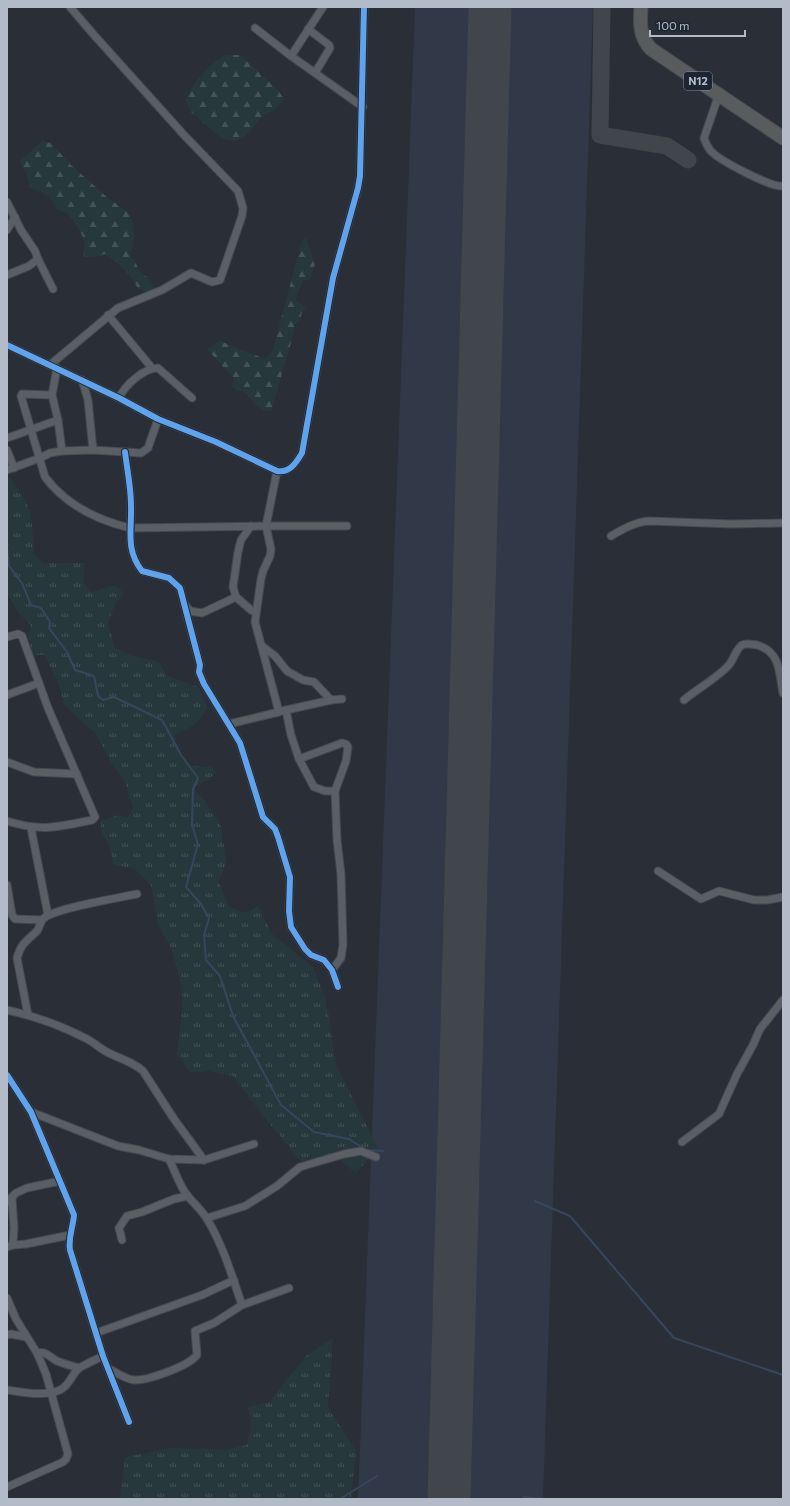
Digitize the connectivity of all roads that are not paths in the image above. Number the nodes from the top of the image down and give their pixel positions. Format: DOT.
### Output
graph roads {
  1 [pos="70,7"];
  2 [pos="323,7"];
  3 [pos="364,7"];
  4 [pos="641,7"];
  5 [pos="255,28"];
  6 [pos="308,29"];
  7 [pos="291,56"];
  8 [pos="315,74"];
  9 [pos="719,94"];
  10 [pos="363,107"];
  11 [pos="783,138"];
  12 [pos="783,186"];
  13 [pos="7,202"];
  14 [pos="15,217"];
  15 [pos="7,230"];
  16 [pos="38,259"];
  17 [pos="7,275"];
  18 [pos="53,289"];
  19 [pos="108,315"];
  20 [pos="7,345"];
  21 [pos="50,365"];
  22 [pos="57,368"];
  23 [pos="152,368"];
  24 [pos="82,380"];
  25 [pos="52,395"];
  26 [pos="119,398"];
  27 [pos="192,398"];
  28 [pos="158,419"];
  29 [pos="58,420"];
  30 [pos="30,430"];
  31 [pos="7,438"];
  32 [pos="7,450"];
  33 [pos="93,450"];
  34 [pos="62,451"];
  35 [pos="125,452"];
  36 [pos="40,458"];
  37 [pos="11,469"];
  38 [pos="277,471"];
  39 [pos="783,523"];
  40 [pos="251,526"];
  41 [pos="266,526"];
  42 [pos="347,526"];
  43 [pos="130,528"];
  44 [pos="611,536"];
  45 [pos="236,597"];
  46 [pos="184,604"];
  47 [pos="256,612"];
  48 [pos="7,637"];
  49 [pos="262,646"];
  50 [pos="39,683"];
  51 [pos="783,693"];
  52 [pos="7,694"];
  53 [pos="342,699"];
  54 [pos="331,700"];
  55 [pos="684,700"];
  56 [pos="283,711"];
  57 [pos="229,724"];
  58 [pos="299,759"];
  59 [pos="7,762"];
  60 [pos="76,774"];
  61 [pos="335,791"];
  62 [pos="7,821"];
  63 [pos="31,828"];
  64 [pos="658,871"];
  65 [pos="7,885"];
  66 [pos="137,894"];
  67 [pos="783,897"];
  68 [pos="45,917"];
  69 [pos="332,970"];
  70 [pos="338,986"];
  71 [pos="783,1000"];
  72 [pos="7,1010"];
  73 [pos="28,1015"];
  74 [pos="7,1075"];
  75 [pos="32,1112"];
  76 [pos="682,1142"];
  77 [pos="254,1144"];
  78 [pos="376,1157"];
  79 [pos="169,1159"];
  80 [pos="204,1160"];
  81 [pos="60,1181"];
  82 [pos="188,1196"];
  83 [pos="9,1200"];
  84 [pos="207,1218"];
  85 [pos="70,1235"];
  86 [pos="122,1240"];
  87 [pos="10,1246"];
  88 [pos="234,1280"];
  89 [pos="289,1288"];
  90 [pos="7,1298"];
  91 [pos="242,1305"];
  92 [pos="96,1332"];
  93 [pos="7,1335"];
  94 [pos="26,1337"];
  95 [pos="37,1353"];
  96 [pos="103,1356"];
  97 [pos="79,1368"];
  98 [pos="108,1368"];
  99 [pos="7,1390"];
  100 [pos="51,1392"];
  101 [pos="129,1422"];
  102 [pos="7,1487"];
  1 -- 19 [label="street"];
  2 -- 6 [label="street"];
  3 -- 10 [label="street"];
  4 -- 9 [label="highway, N12"];
  5 -- 7 [label="street"];
  6 -- 7 [label="street"];
  6 -- 8 [label="street"];
  7 -- 8 [label="street"];
  8 -- 10 [label="street"];
  9 -- 11 [label="highway, N12"];
  9 -- 12 [label="street"];
  10 -- 38 [label="street"];
  13 -- 14 [label="street"];
  14 -- 15 [label="street"];
  14 -- 16 [label="street"];
  16 -- 17 [label="street"];
  16 -- 18 [label="street"];
  19 -- 21 [label="street"];
  19 -- 23 [label="street"];
  20 -- 21 [label="street"];
  21 -- 22 [label="street"];
  22 -- 24 [label="street"];
  22 -- 25 [label="street"];
  23 -- 26 [label="street"];
  23 -- 27 [label="street"];
  24 -- 26 [label="street"];
  24 -- 33 [label="street"];
  25 -- 29 [label="street"];
  25 -- 30 [label="street"];
  26 -- 28 [label="street"];
  28 -- 35 [label="street"];
  28 -- 38 [label="street"];
  29 -- 30 [label="street"];
  29 -- 34 [label="street"];
  30 -- 31 [label="street"];
  30 -- 36 [label="street"];
  32 -- 37 [label="street"];
  33 -- 34 [label="street"];
  33 -- 35 [label="street"];
  34 -- 36 [label="street"];
  35 -- 43 [label="street"];
  36 -- 37 [label="street"];
  36 -- 43 [label="street"];
  38 -- 41 [label="street"];
  39 -- 44 [label="street"];
  40 -- 41 [label="street"];
  40 -- 43 [label="street"];
  40 -- 45 [label="street"];
  41 -- 42 [label="street"];
  41 -- 47 [label="street"];
  43 -- 46 [label="street"];
  45 -- 46 [label="street"];
  45 -- 47 [label="street"];
  46 -- 57 [label="street"];
  47 -- 49 [label="street"];
  48 -- 50 [label="street"];
  49 -- 54 [label="street"];
  49 -- 56 [label="street"];
  50 -- 52 [label="street"];
  50 -- 60 [label="street"];
  51 -- 55 [label="street"];
  53 -- 54 [label="street"];
  54 -- 56 [label="street"];
  56 -- 57 [label="street"];
  56 -- 58 [label="street"];
  57 -- 69 [label="street"];
  58 -- 61 [label="street"];
  58 -- 61 [label="street"];
  59 -- 60 [label="street"];
  60 -- 63 [label="street"];
  61 -- 69 [label="street"];
  62 -- 63 [label="street"];
  63 -- 68 [label="street"];
  64 -- 67 [label="street"];
  65 -- 68 [label="street"];
  66 -- 68 [label="street"];
  68 -- 73 [label="street"];
  69 -- 70 [label="street"];
  71 -- 76 [label="street"];
  72 -- 73 [label="street"];
  73 -- 80 [label="street"];
  74 -- 75 [label="street"];
  75 -- 79 [label="street"];
  75 -- 81 [label="street"];
  77 -- 80 [label="street"];
  78 -- 84 [label="street"];
  79 -- 80 [label="street"];
  79 -- 82 [label="street"];
  81 -- 83 [label="street"];
  81 -- 85 [label="street"];
  82 -- 84 [label="street"];
  82 -- 86 [label="street"];
  83 -- 87 [label="street"];
  84 -- 88 [label="street"];
  85 -- 87 [label="street"];
  85 -- 92 [label="street"];
  88 -- 91 [label="street"];
  88 -- 92 [label="street"];
  89 -- 91 [label="street"];
  90 -- 94 [label="street"];
  91 -- 98 [label="street"];
  92 -- 96 [label="street"];
  93 -- 94 [label="street"];
  94 -- 95 [label="street"];
  95 -- 97 [label="street"];
  95 -- 100 [label="street"];
  96 -- 97 [label="street"];
  96 -- 98 [label="street"];
  97 -- 100 [label="street"];
  98 -- 101 [label="street"];
  99 -- 100 [label="street"];
  100 -- 102 [label="street"];
}
